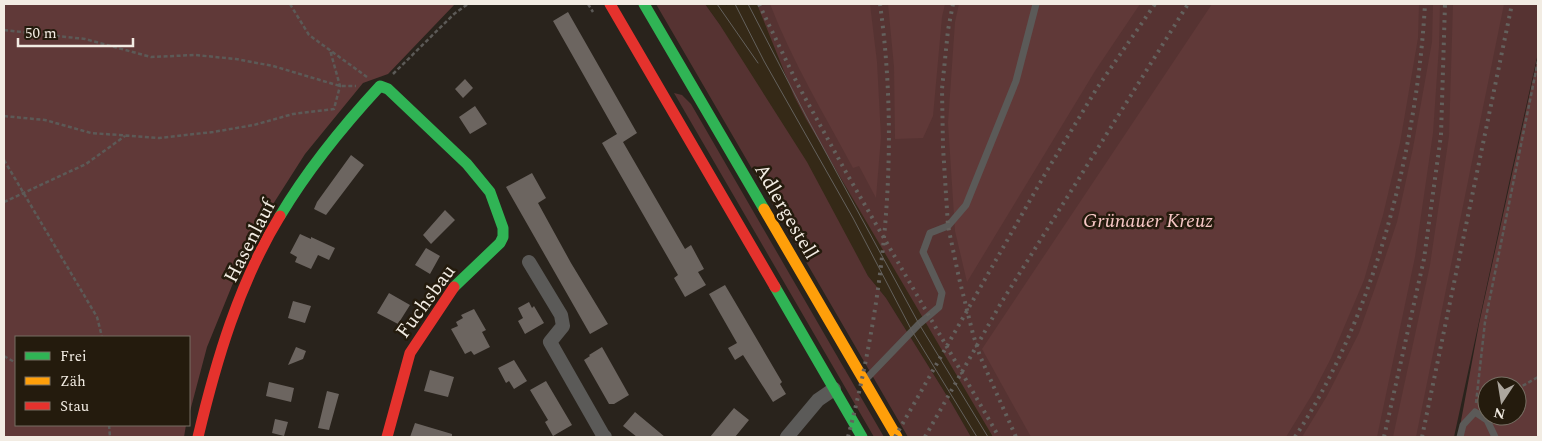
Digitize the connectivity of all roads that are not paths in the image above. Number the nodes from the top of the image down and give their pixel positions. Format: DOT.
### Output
graph roads {
  1 [pos="610,4"];
  2 [pos="644,4"];
  3 [pos="1036,4"];
  4 [pos="380,86"];
  5 [pos="529,262"];
  6 [pos="864,380"];
  7 [pos="834,389"];
  8 [pos="198,437"];
  9 [pos="387,437"];
  10 [pos="605,437"];
  11 [pos="787,437"];
  12 [pos="862,437"];
  13 [pos="897,437"];
  14 [pos="1460,437"];
  15 [pos="1495,437"];
  1 -- 7 [label="main road"];
  2 -- 6 [label="main road, Adlergestell"];
  3 -- 6 [label="lane"];
  4 -- 8 [label="main road, Hasenlauf"];
  4 -- 9 [label="main road, Fuchsbau"];
  5 -- 10 [label="street"];
  6 -- 13 [label="main road, Adlergestell"];
  7 -- 11 [label="street"];
  7 -- 12 [label="main road"];
  14 -- 15 [label="lane"];
}
